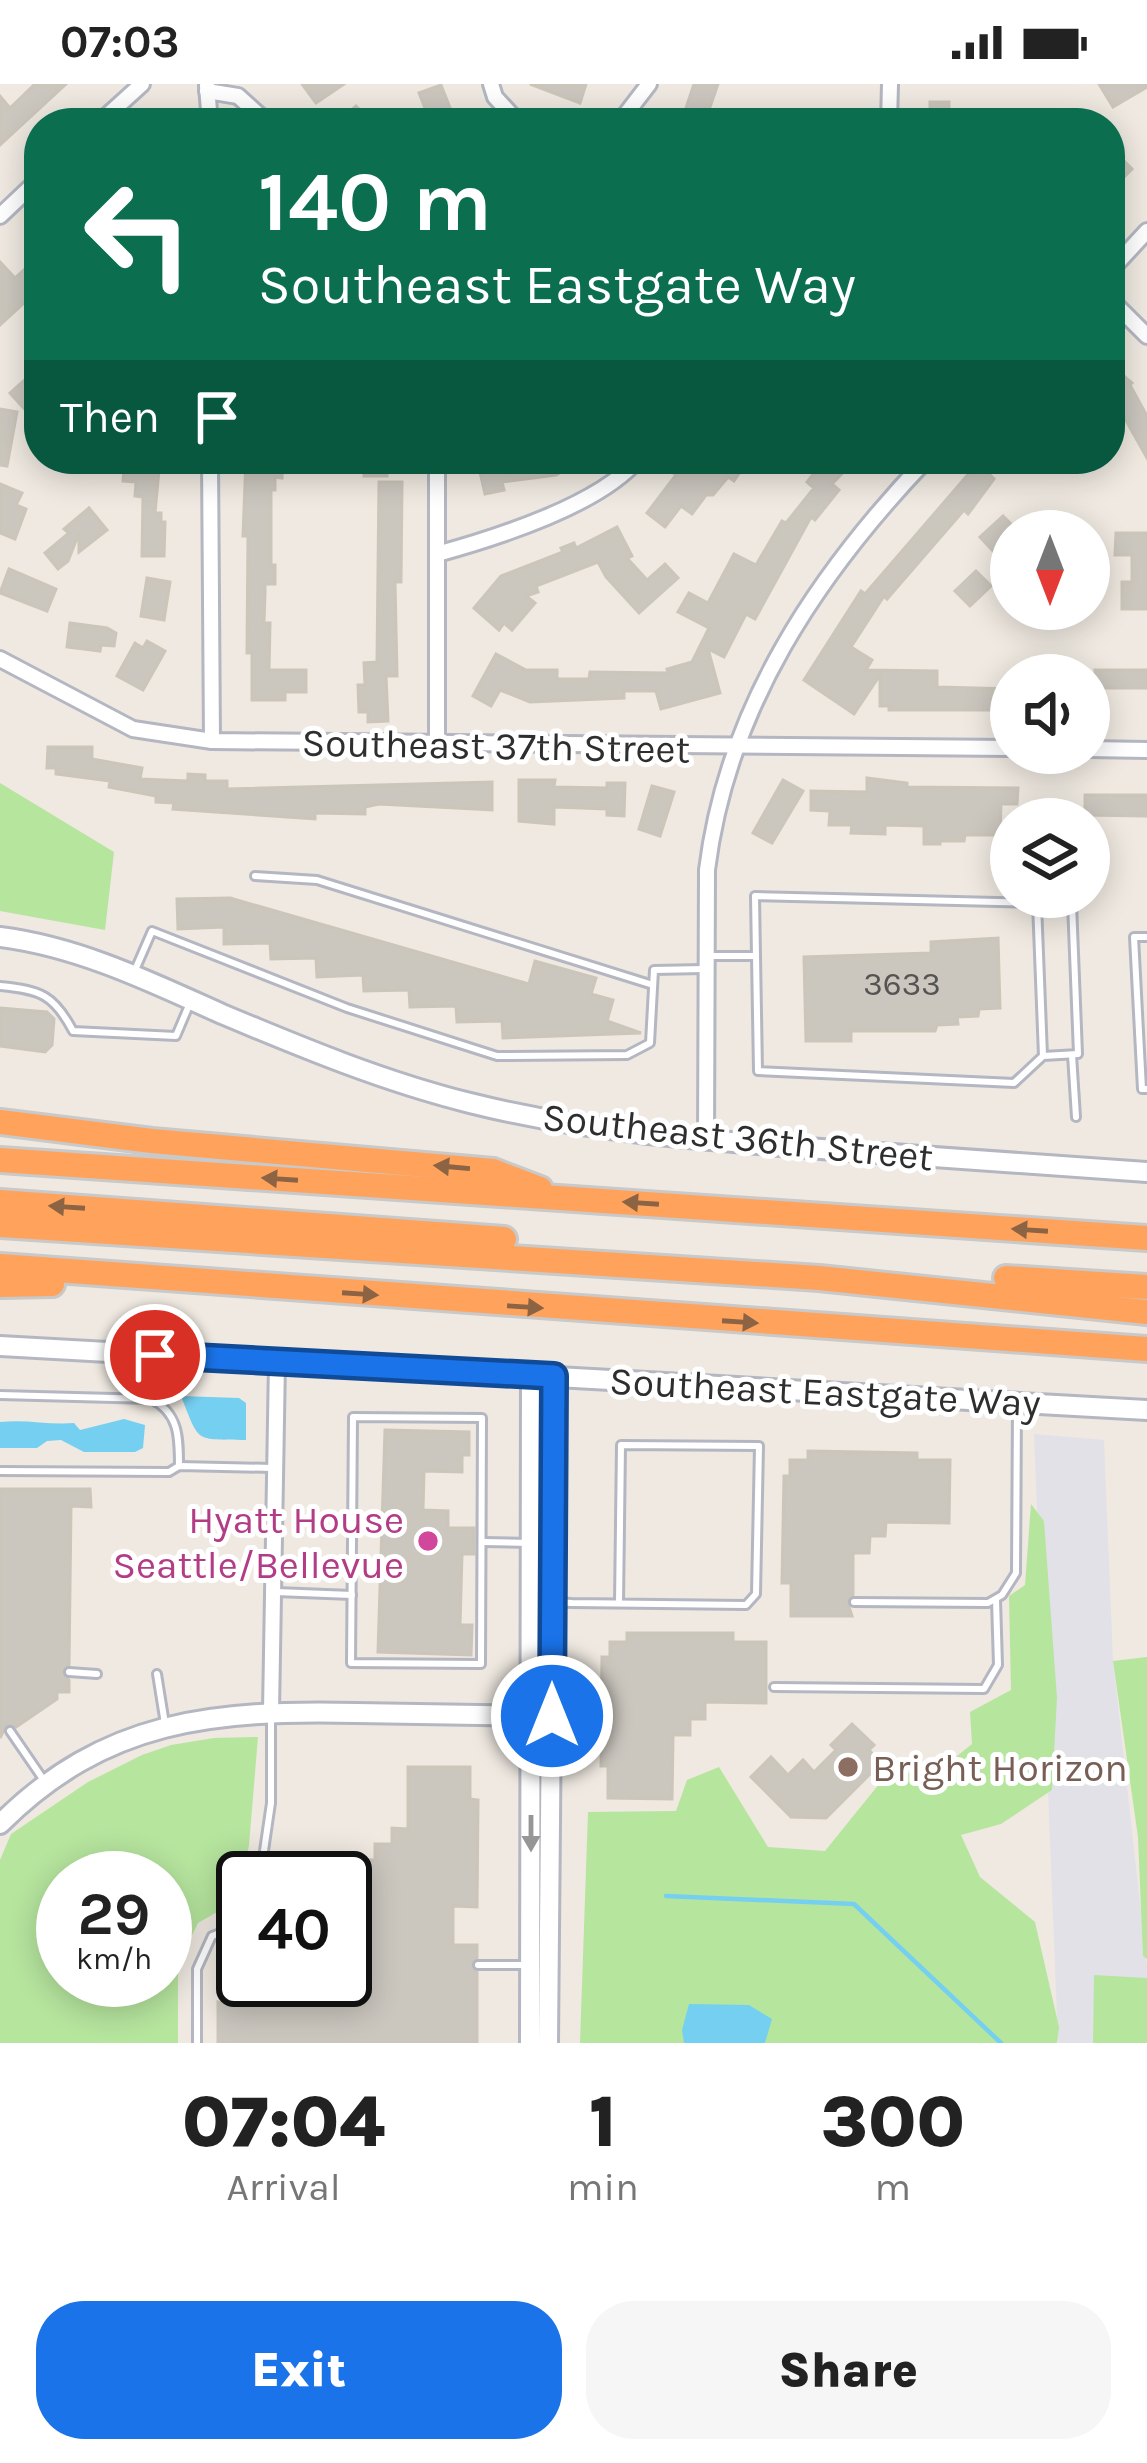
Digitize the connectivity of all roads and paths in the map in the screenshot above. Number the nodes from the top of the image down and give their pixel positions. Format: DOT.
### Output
graph roads {
  1 [pos="142,84"];
  2 [pos="649,84"];
  3 [pos="207,87"];
  4 [pos="116,108"];
  5 [pos="251,108"];
  6 [pos="631,108"];
  7 [pos="24,193"];
  8 [pos="0,216"];
  9 [pos="1147,231"];
  10 [pos="1125,255"];
  11 [pos="1125,314"];
  12 [pos="1147,336"];
  13 [pos="210,474"];
  14 [pos="437,474"];
  15 [pos="621,474"];
  16 [pos="913,474"];
  17 [pos="437,554"];
  18 [pos="0,659"];
  19 [pos="212,742"];
  20 [pos="437,744"];
  21 [pos="738,746"];
  22 [pos="990,748"];
  23 [pos="1110,749"];
  24 [pos="1147,750"];
  25 [pos="255,876"];
  26 [pos="990,902"];
  27 [pos="1038,918"];
  28 [pos="1073,918"];
  29 [pos="0,937"];
  30 [pos="1147,937"];
  31 [pos="756,956"];
  32 [pos="707,963"];
  33 [pos="133,974"];
  34 [pos="653,985"];
  35 [pos="0,986"];
  36 [pos="191,1000"];
  37 [pos="1072,1054"];
  38 [pos="1043,1056"];
  39 [pos="1147,1089"];
  40 [pos="1076,1117"];
  41 [pos="0,1122"];
  42 [pos="706,1141"];
  43 [pos="2,1160"];
  44 [pos="1147,1172"];
  45 [pos="564,1198"];
  46 [pos="0,1202"];
  47 [pos="0,1225"];
  48 [pos="1147,1238"];
  49 [pos="0,1266"];
  50 [pos="209,1283"];
  51 [pos="0,1285"];
  52 [pos="1147,1287"];
  53 [pos="1147,1312"];
  54 [pos="0,1346"];
  55 [pos="1147,1349"];
  56 [pos="277,1362"];
  57 [pos="531,1374"];
  58 [pos="554,1376"];
  59 [pos="0,1395"];
  60 [pos="1017,1400"];
  61 [pos="1147,1410"];
  62 [pos="179,1466"];
  63 [pos="276,1468"];
  64 [pos="0,1472"];
  65 [pos="483,1542"];
  66 [pos="532,1543"];
  67 [pos="273,1592"];
  68 [pos="352,1594"];
  69 [pos="996,1600"];
  70 [pos="543,1601"];
  71 [pos="854,1602"];
  72 [pos="619,1603"];
  73 [pos="69,1672"];
  74 [pos="97,1674"];
  75 [pos="157,1674"];
  76 [pos="774,1687"];
  77 [pos="271,1711"];
  78 [pos="542,1716"];
  79 [pos="165,1725"];
  80 [pos="10,1731"];
  81 [pos="45,1782"];
  82 [pos="0,1824"];
  83 [pos="264,1851"];
  84 [pos="216,1934"];
  85 [pos="478,1965"];
  86 [pos="540,1965"];
  87 [pos="197,2043"];
  88 [pos="530,2043"];
  89 [pos="548,2043"];
  1 -- 4 [label="street"];
  2 -- 6 [label="street"];
  3 -- 5 [label="street"];
  7 -- 8 [label="street"];
  9 -- 10 [label="street"];
  11 -- 12 [label="street"];
  13 -- 19 [label="street"];
  14 -- 17 [label="street"];
  15 -- 17 [label="street"];
  16 -- 21 [label="street"];
  17 -- 20 [label="street"];
  18 -- 19 [label="street, Southeast 37th Street"];
  19 -- 20 [label="street, Southeast 37th Street"];
  20 -- 21 [label="street, Southeast 37th Street"];
  21 -- 22 [label="street, Southeast 37th Street"];
  21 -- 32 [label="street"];
  23 -- 24 [label="street"];
  25 -- 34 [label="lane"];
  26 -- 31 [label="lane"];
  27 -- 38 [label="lane"];
  28 -- 37 [label="lane"];
  29 -- 33 [label="main road, Southeast 36th Street"];
  30 -- 39 [label="lane"];
  31 -- 32 [label="lane"];
  31 -- 38 [label="lane"];
  32 -- 34 [label="lane"];
  32 -- 42 [label="street"];
  33 -- 34 [label="lane"];
  33 -- 36 [label="main road, Southeast 36th Street"];
  35 -- 36 [label="lane"];
  36 -- 42 [label="main road, Southeast 36th Street"];
  37 -- 38 [label="lane"];
  37 -- 40 [label="lane"];
  45 -- 41 [label="highway, one-way"];
  42 -- 44 [label="main road, Southeast 36th Street"];
  45 -- 43 [label="highway, one-way"];
  48 -- 45 [label="highway, one-way"];
  52 -- 46 [label="highway, one-way"];
  47 -- 53 [label="highway"];
  49 -- 50 [label="highway"];
  50 -- 51 [label="highway"];
  50 -- 55 [label="highway, one-way"];
  54 -- 56 [label="main road, Southeast Eastgate Way"];
  56 -- 57 [label="main road, Southeast Eastgate Way"];
  56 -- 63 [label="street"];
  57 -- 58 [label="main road, Southeast Eastgate Way"];
  57 -- 66 [label="main road"];
  58 -- 60 [label="main road, Southeast Eastgate Way"];
  58 -- 70 [label="main road"];
  59 -- 62 [label="lane"];
  60 -- 61 [label="main road, Southeast Eastgate Way"];
  60 -- 69 [label="lane"];
  62 -- 63 [label="lane"];
  62 -- 64 [label="lane"];
  63 -- 67 [label="street"];
  65 -- 66 [label="lane"];
  65 -- 68 [label="lane"];
  65 -- 68 [label="lane"];
  66 -- 70 [label="main road"];
  67 -- 68 [label="lane"];
  67 -- 77 [label="street"];
  69 -- 71 [label="lane"];
  69 -- 76 [label="lane"];
  70 -- 72 [label="lane"];
  70 -- 78 [label="main road"];
  72 -- 72 [label="lane"];
  73 -- 74 [label="lane"];
  75 -- 79 [label="lane"];
  77 -- 78 [label="main road"];
  77 -- 79 [label="main road"];
  77 -- 83 [label="lane"];
  78 -- 86 [label="main road"];
  79 -- 81 [label="main road"];
  80 -- 81 [label="lane"];
  81 -- 82 [label="main road"];
  84 -- 87 [label="lane"];
  85 -- 86 [label="lane"];
  86 -- 88 [label="main road"];
  86 -- 89 [label="main road"];
}
